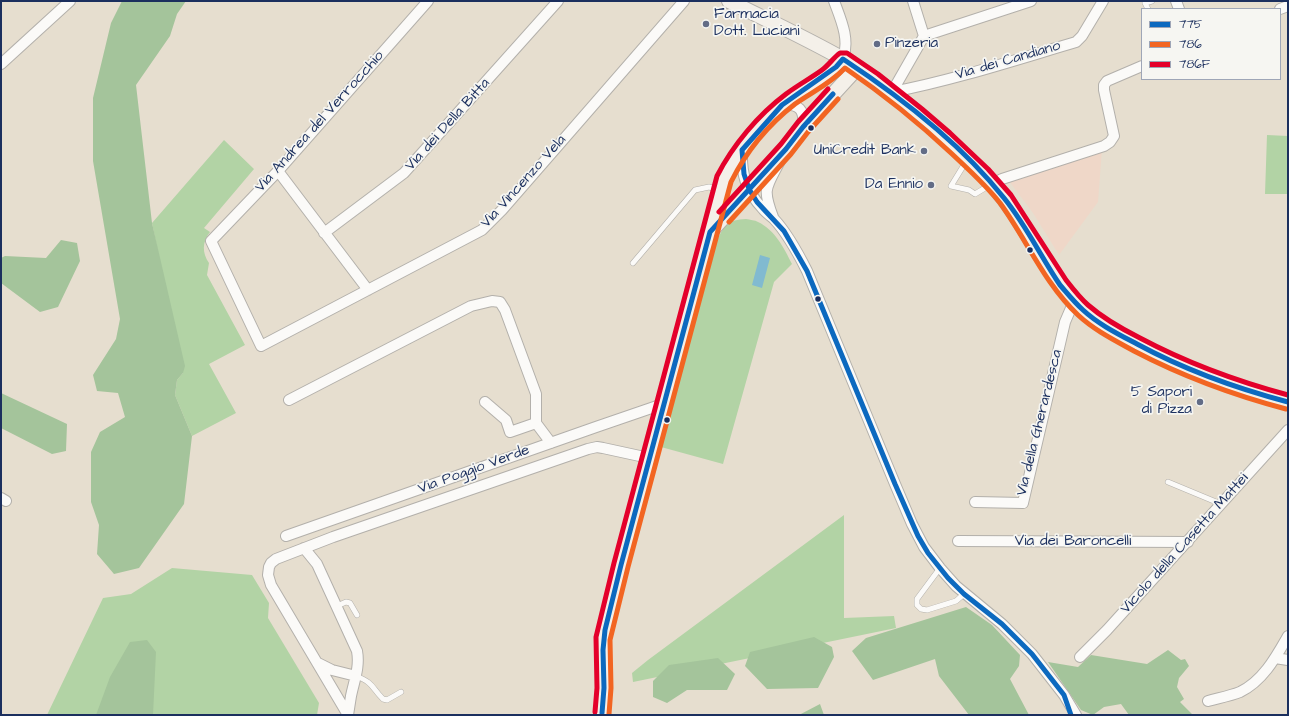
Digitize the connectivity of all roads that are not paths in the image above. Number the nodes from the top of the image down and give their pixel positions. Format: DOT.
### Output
graph roads {
  1 [pos="70,1"];
  2 [pos="428,1"];
  3 [pos="558,1"];
  4 [pos="684,1"];
  5 [pos="729,1"];
  6 [pos="834,1"];
  7 [pos="913,1"];
  8 [pos="1031,1"];
  9 [pos="1103,1"];
  10 [pos="1152,1"];
  11 [pos="1014,4"];
  12 [pos="1148,8"];
  13 [pos="924,36"];
  14 [pos="843,59"];
  15 [pos="1,64"];
  16 [pos="1141,66"];
  17 [pos="857,68"];
  18 [pos="892,92"];
  19 [pos="782,105"];
  20 [pos="803,127"];
  21 [pos="786,149"];
  22 [pos="742,150"];
  23 [pos="967,160"];
  24 [pos="278,171"];
  25 [pos="992,184"];
  26 [pos="721,190"];
  27 [pos="749,190"];
  28 [pos="774,219"];
  29 [pos="710,232"];
  30 [pos="324,233"];
  31 [pos="633,263"];
  32 [pos="368,290"];
  33 [pos="1074,301"];
  34 [pos="261,346"];
  35 [pos="289,400"];
  36 [pos="485,402"];
  37 [pos="1288,402"];
  38 [pos="663,404"];
  39 [pos="536,423"];
  40 [pos="1288,430"];
  41 [pos="551,443"];
  42 [pos="649,458"];
  43 [pos="1168,482"];
  44 [pos="976,502"];
  45 [pos="1222,504"];
  46 [pos="286,536"];
  47 [pos="958,541"];
  48 [pos="1188,542"];
  49 [pos="304,548"];
  50 [pos="940,568"];
  51 [pos="964,594"];
  52 [pos="337,606"];
  53 [pos="357,615"];
  54 [pos="1288,636"];
  55 [pos="1080,656"];
  56 [pos="1275,658"];
  57 [pos="1288,660"];
  58 [pos="318,663"];
  59 [pos="356,676"];
  60 [pos="401,692"];
  61 [pos="1064,695"];
  62 [pos="1208,702"];
  63 [pos="600,714"];
  64 [pos="348,715"];
  65 [pos="1071,715"];
  66 [pos="1076,715"];
  1 -- 15 [label="street"];
  2 -- 24 [label="street, Via Andrea del Verrocchio"];
  3 -- 30 [label="street, Via dei Della Bitta"];
  4 -- 32 [label="street, Via Vincenzo Vela"];
  5 -- 14 [label="street"];
  6 -- 14 [label="street"];
  7 -- 13 [label="street"];
  8 -- 11 [label="street"];
  9 -- 18 [label="street, Via dei Candiano"];
  10 -- 12 [label="lane"];
  11 -- 13 [label="street"];
  13 -- 18 [label="street"];
  14 -- 17 [label="street"];
  14 -- 19 [label="street"];
  16 -- 25 [label="street"];
  17 -- 18 [label="street"];
  17 -- 20 [label="street"];
  18 -- 23 [label="street"];
  19 -- 20 [label="street"];
  19 -- 22 [label="street"];
  20 -- 21 [label="street"];
  21 -- 27 [label="street"];
  21 -- 28 [label="street"];
  22 -- 26 [label="street"];
  22 -- 27 [label="street"];
  23 -- 25 [label="street"];
  23 -- 25 [label="lane"];
  24 -- 30 [label="street"];
  24 -- 34 [label="street, Via Andrea del Verrocchio"];
  25 -- 33 [label="street"];
  26 -- 29 [label="street"];
  26 -- 31 [label="lane"];
  27 -- 28 [label="street"];
  27 -- 29 [label="street"];
  28 -- 50 [label="street"];
  29 -- 38 [label="street"];
  30 -- 32 [label="street"];
  32 -- 34 [label="street, Via Vincenzo Vela"];
  33 -- 37 [label="street"];
  33 -- 44 [label="street, Via della Gherardesca"];
  35 -- 39 [label="street"];
  36 -- 39 [label="street"];
  38 -- 41 [label="street, Via Poggio Verde"];
  38 -- 42 [label="street"];
  39 -- 41 [label="street"];
  40 -- 45 [label="street, Vicolo della Casetta Mattei"];
  41 -- 46 [label="street, Via Poggio Verde"];
  42 -- 49 [label="street"];
  42 -- 63 [label="street"];
  43 -- 45 [label="lane"];
  45 -- 48 [label="street, Vicolo della Casetta Mattei"];
  47 -- 48 [label="street, Via dei Baroncelli"];
  48 -- 55 [label="street, Vicolo della Casetta Mattei"];
  49 -- 52 [label="street"];
  49 -- 58 [label="street"];
  50 -- 51 [label="street"];
  50 -- 51 [label="lane"];
  51 -- 61 [label="street"];
  52 -- 53 [label="lane"];
  52 -- 59 [label="street"];
  54 -- 56 [label="street"];
  56 -- 57 [label="street"];
  56 -- 62 [label="street"];
  58 -- 59 [label="street"];
  58 -- 64 [label="street"];
  59 -- 60 [label="lane"];
  59 -- 64 [label="street"];
  61 -- 65 [label="street"];
  61 -- 66 [label="street"];
}
